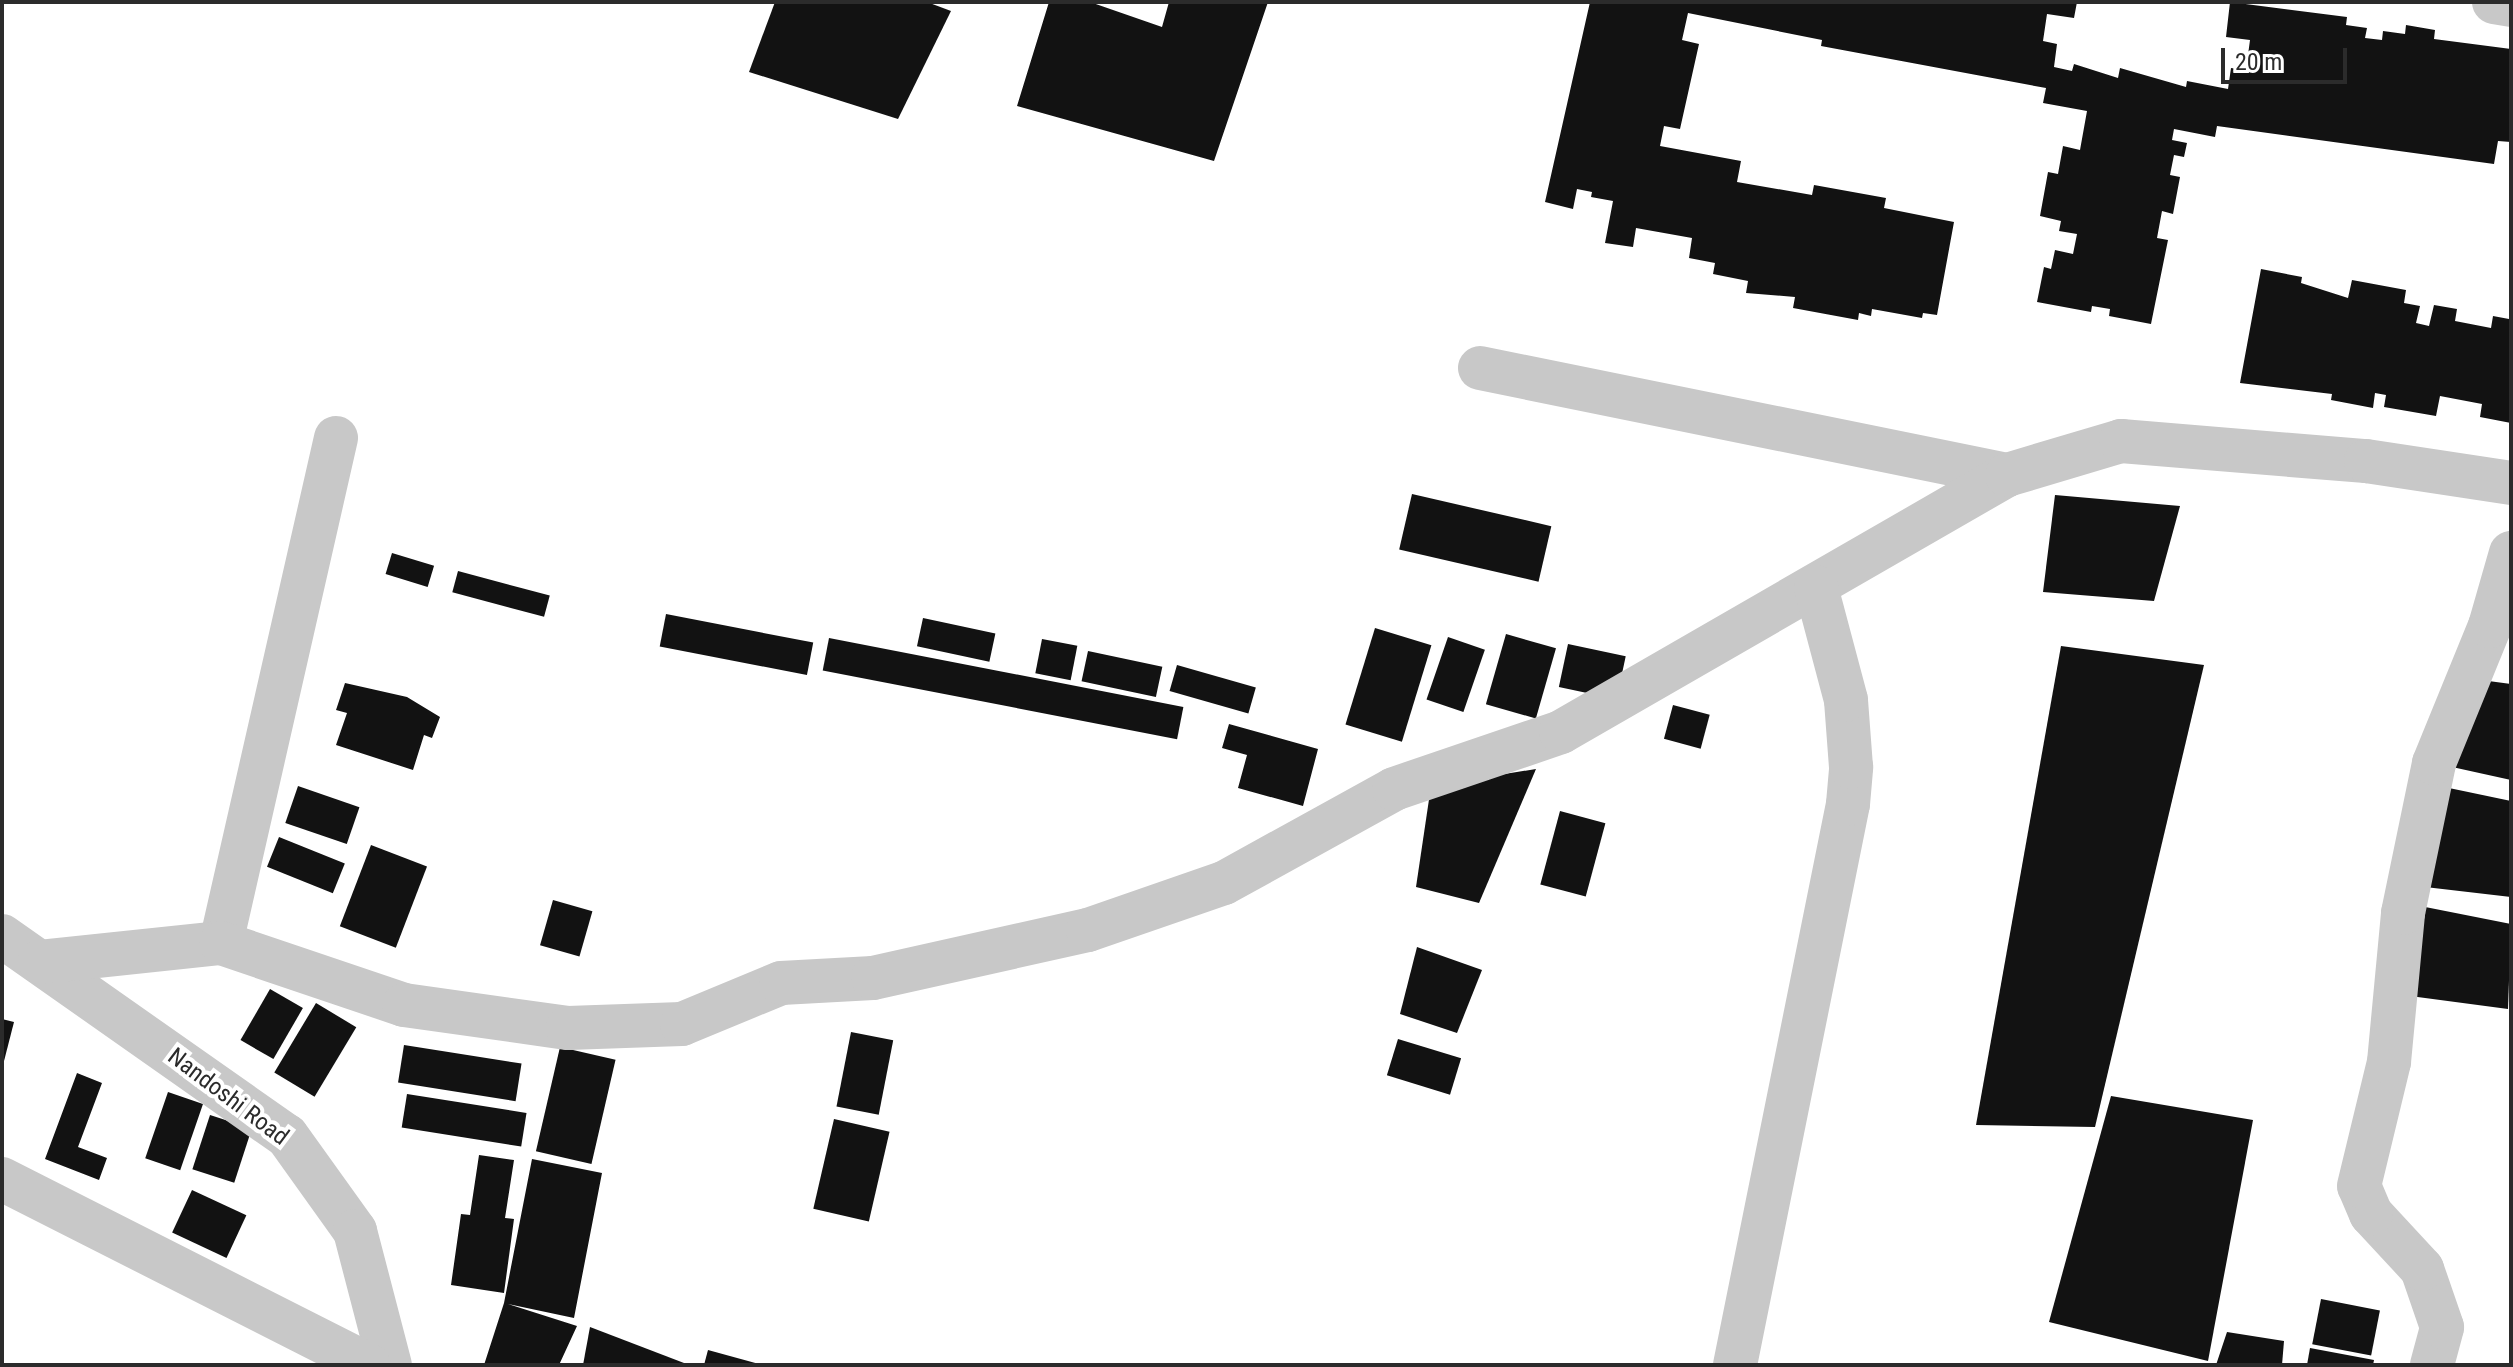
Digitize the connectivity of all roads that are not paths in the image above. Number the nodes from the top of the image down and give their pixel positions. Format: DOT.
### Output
graph roads {
  1 [pos="2494,2"];
  2 [pos="2511,5"];
  3 [pos="1480,368"];
  4 [pos="336,438"];
  5 [pos="2007,475"];
  6 [pos="2511,483"];
  7 [pos="2511,553"];
  8 [pos="1816,587"];
  9 [pos="2,936"];
  10 [pos="221,943"];
  11 [pos="40,962"];
  12 [pos="2,1179"];
  13 [pos="1738,1364"];
  14 [pos="369,1365"];
  15 [pos="390,1365"];
  16 [pos="2432,1365"];
  1 -- 2 [label="street"];
  3 -- 5 [label="street"];
  4 -- 10 [label="street"];
  5 -- 6 [label="street"];
  5 -- 8 [label="street"];
  7 -- 16 [label="street"];
  8 -- 10 [label="street"];
  8 -- 13 [label="street"];
  9 -- 11 [label="street, Nandoshi Road"];
  10 -- 11 [label="street"];
  11 -- 15 [label="street, Nandoshi Road"];
  12 -- 14 [label="street"];
}
